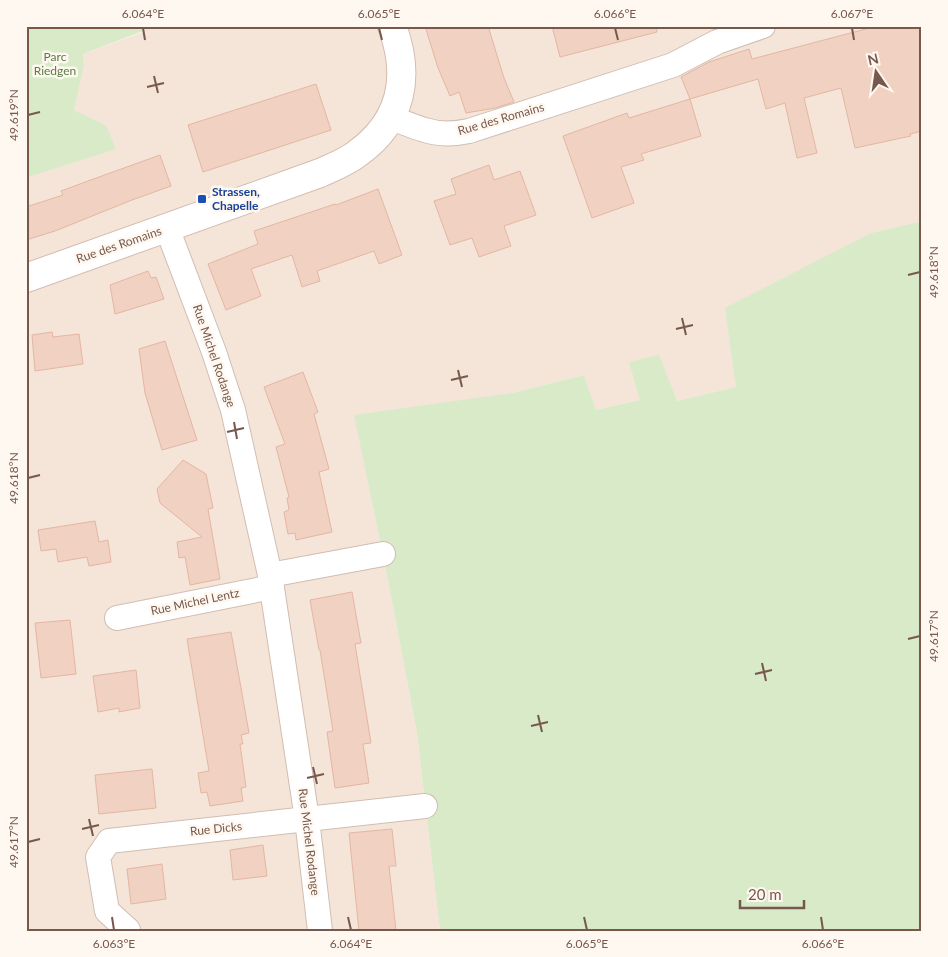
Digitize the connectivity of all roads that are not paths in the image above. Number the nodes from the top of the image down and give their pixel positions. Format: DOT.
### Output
graph roads {
  1 [pos="392,26"];
  2 [pos="763,26"];
  3 [pos="391,118"];
  4 [pos="166,228"];
  5 [pos="26,278"];
  6 [pos="383,554"];
  7 [pos="271,581"];
  8 [pos="117,618"];
  9 [pos="425,806"];
  10 [pos="307,819"];
  11 [pos="128,930"];
  12 [pos="320,931"];
  1 -- 3 [label="main road"];
  2 -- 3 [label="street, Rue des Romains"];
  3 -- 4 [label="main road, Rue des Romains"];
  4 -- 5 [label="main road, Rue des Romains"];
  4 -- 7 [label="street, Rue Michel Rodange"];
  6 -- 7 [label="street"];
  7 -- 8 [label="street, Rue Michel Lentz"];
  7 -- 10 [label="street, Rue Michel Rodange"];
  9 -- 10 [label="street, Rue Dicks"];
  10 -- 11 [label="street, Rue Dicks"];
  10 -- 12 [label="street, Rue Michel Rodange"];
}
